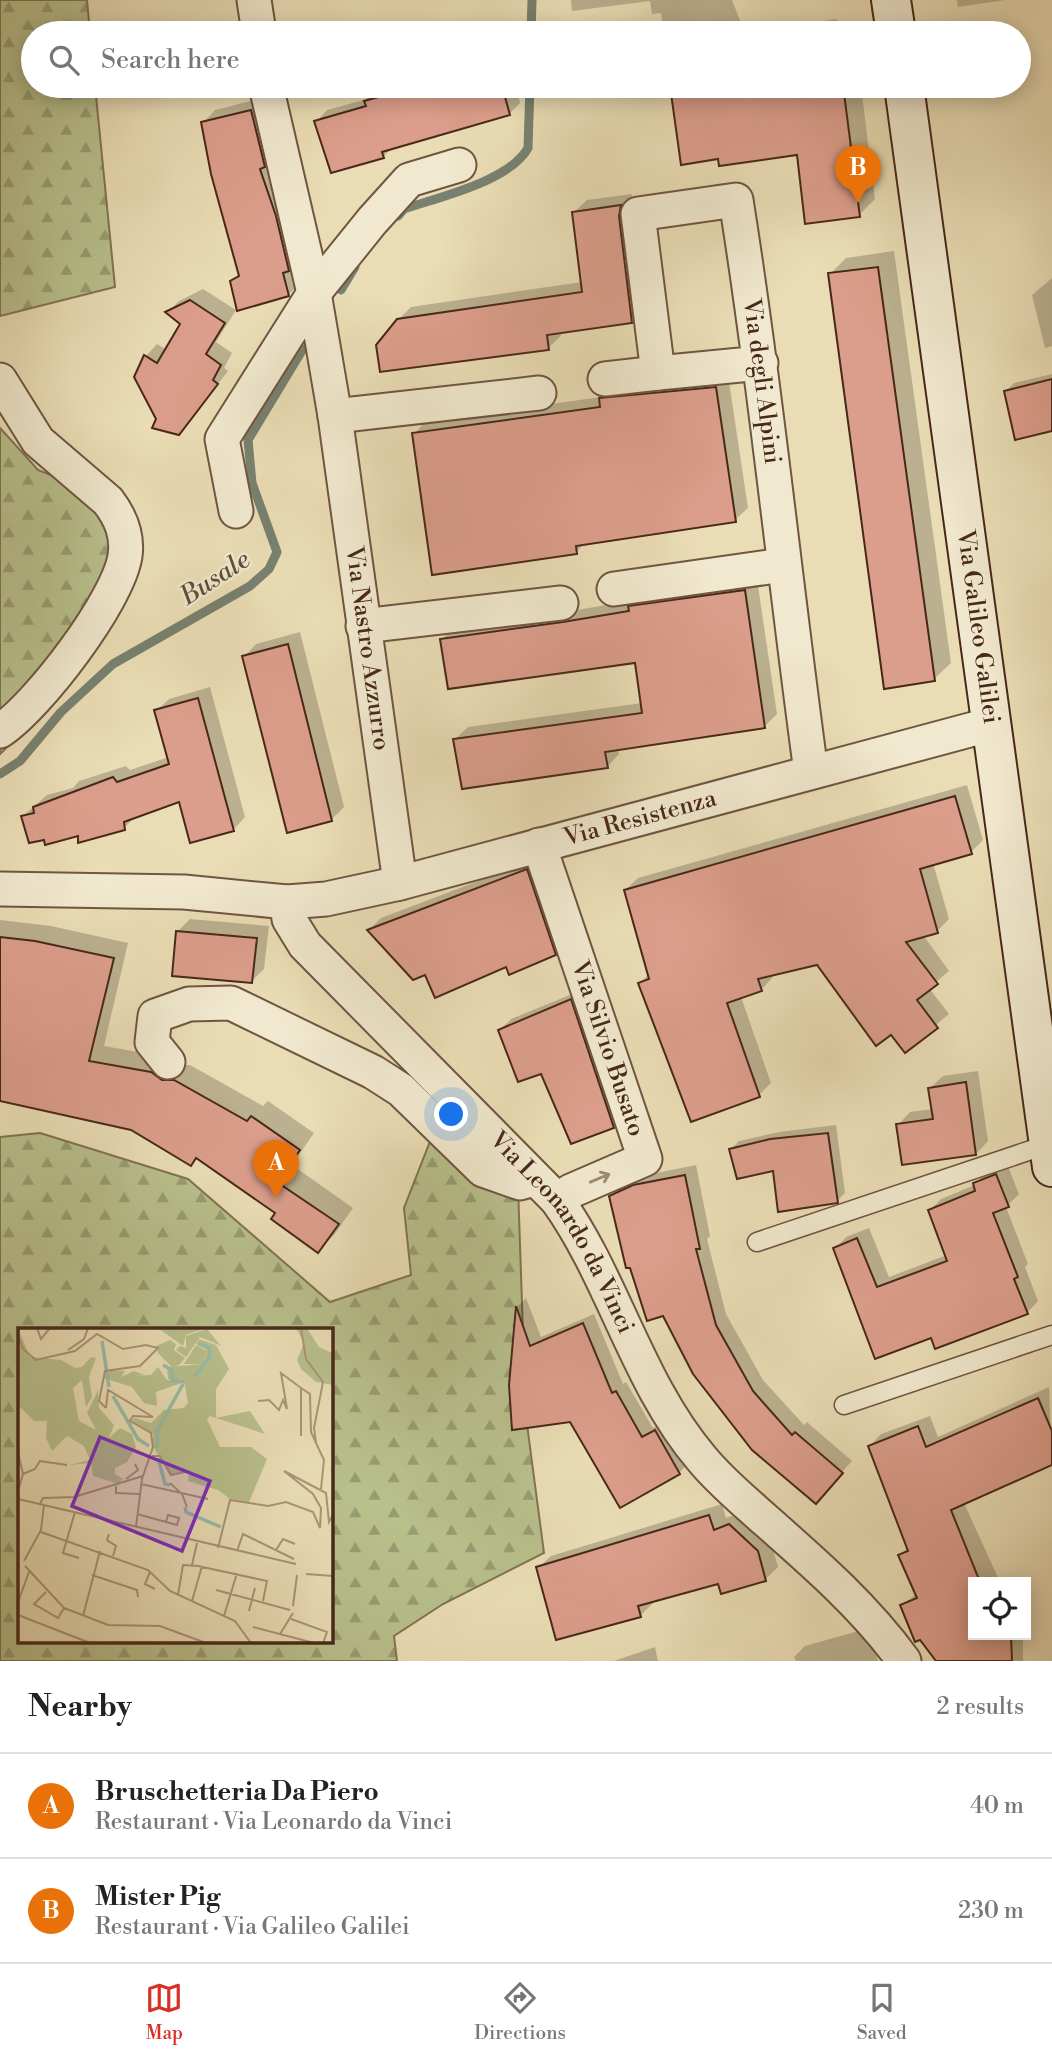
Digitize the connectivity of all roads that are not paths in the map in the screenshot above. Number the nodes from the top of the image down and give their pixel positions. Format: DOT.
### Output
graph roads {
  1 [pos="254,0"];
  2 [pos="891,0"];
  3 [pos="257,21"];
  4 [pos="894,21"];
  5 [pos="269,98"];
  6 [pos="906,98"];
  7 [pos="458,165"];
  8 [pos="314,293"];
  9 [pos="761,363"];
  10 [pos="658,373"];
  11 [pos="605,379"];
  12 [pos="0,380"];
  13 [pos="539,393"];
  14 [pos="335,416"];
  15 [pos="236,511"];
  16 [pos="783,565"];
  17 [pos="614,589"];
  18 [pos="561,603"];
  19 [pos="363,626"];
  20 [pos="992,724"];
  21 [pos="0,730"];
  22 [pos="811,772"];
  23 [pos="539,845"];
  24 [pos="400,883"];
  25 [pos="0,889"];
  26 [pos="287,902"];
  27 [pos="168,1062"];
  28 [pos="1050,1156"];
  29 [pos="545,1190"];
  30 [pos="757,1242"];
  31 [pos="1052,1335"];
  32 [pos="844,1405"];
  33 [pos="904,1661"];
  1 -- 3 [label="street"];
  2 -- 4 [label="main road"];
  5 -- 8 [label="street, Via Nastro Azzurro"];
  6 -- 20 [label="main road, Via Galileo Galilei"];
  7 -- 8 [label="street"];
  8 -- 14 [label="street, Via Nastro Azzurro"];
  8 -- 15 [label="street"];
  9 -- 10 [label="street"];
  9 -- 10 [label="street, Via degli Alpini"];
  9 -- 16 [label="street, Via degli Alpini"];
  10 -- 11 [label="street"];
  12 -- 21 [label="street"];
  13 -- 14 [label="street"];
  14 -- 19 [label="street, Via Nastro Azzurro"];
  16 -- 17 [label="street"];
  16 -- 22 [label="street, Via degli Alpini"];
  18 -- 19 [label="street, Via Nastro Azzurro"];
  19 -- 24 [label="street, Via Nastro Azzurro"];
  20 -- 22 [label="street, Via Resistenza"];
  20 -- 28 [label="main road, Via Galileo Galilei"];
  22 -- 23 [label="street, Via Resistenza"];
  23 -- 24 [label="street, Via Resistenza"];
  29 -- 23 [label="street, Via Silvio Busato, one-way"];
  24 -- 26 [label="street, Via Resistenza"];
  25 -- 26 [label="street"];
  26 -- 29 [label="street, Via Leonardo da Vinci"];
  27 -- 29 [label="street"];
  28 -- 30 [label="lane"];
  29 -- 33 [label="street, Via Leonardo da Vinci"];
  31 -- 32 [label="lane"];
}
